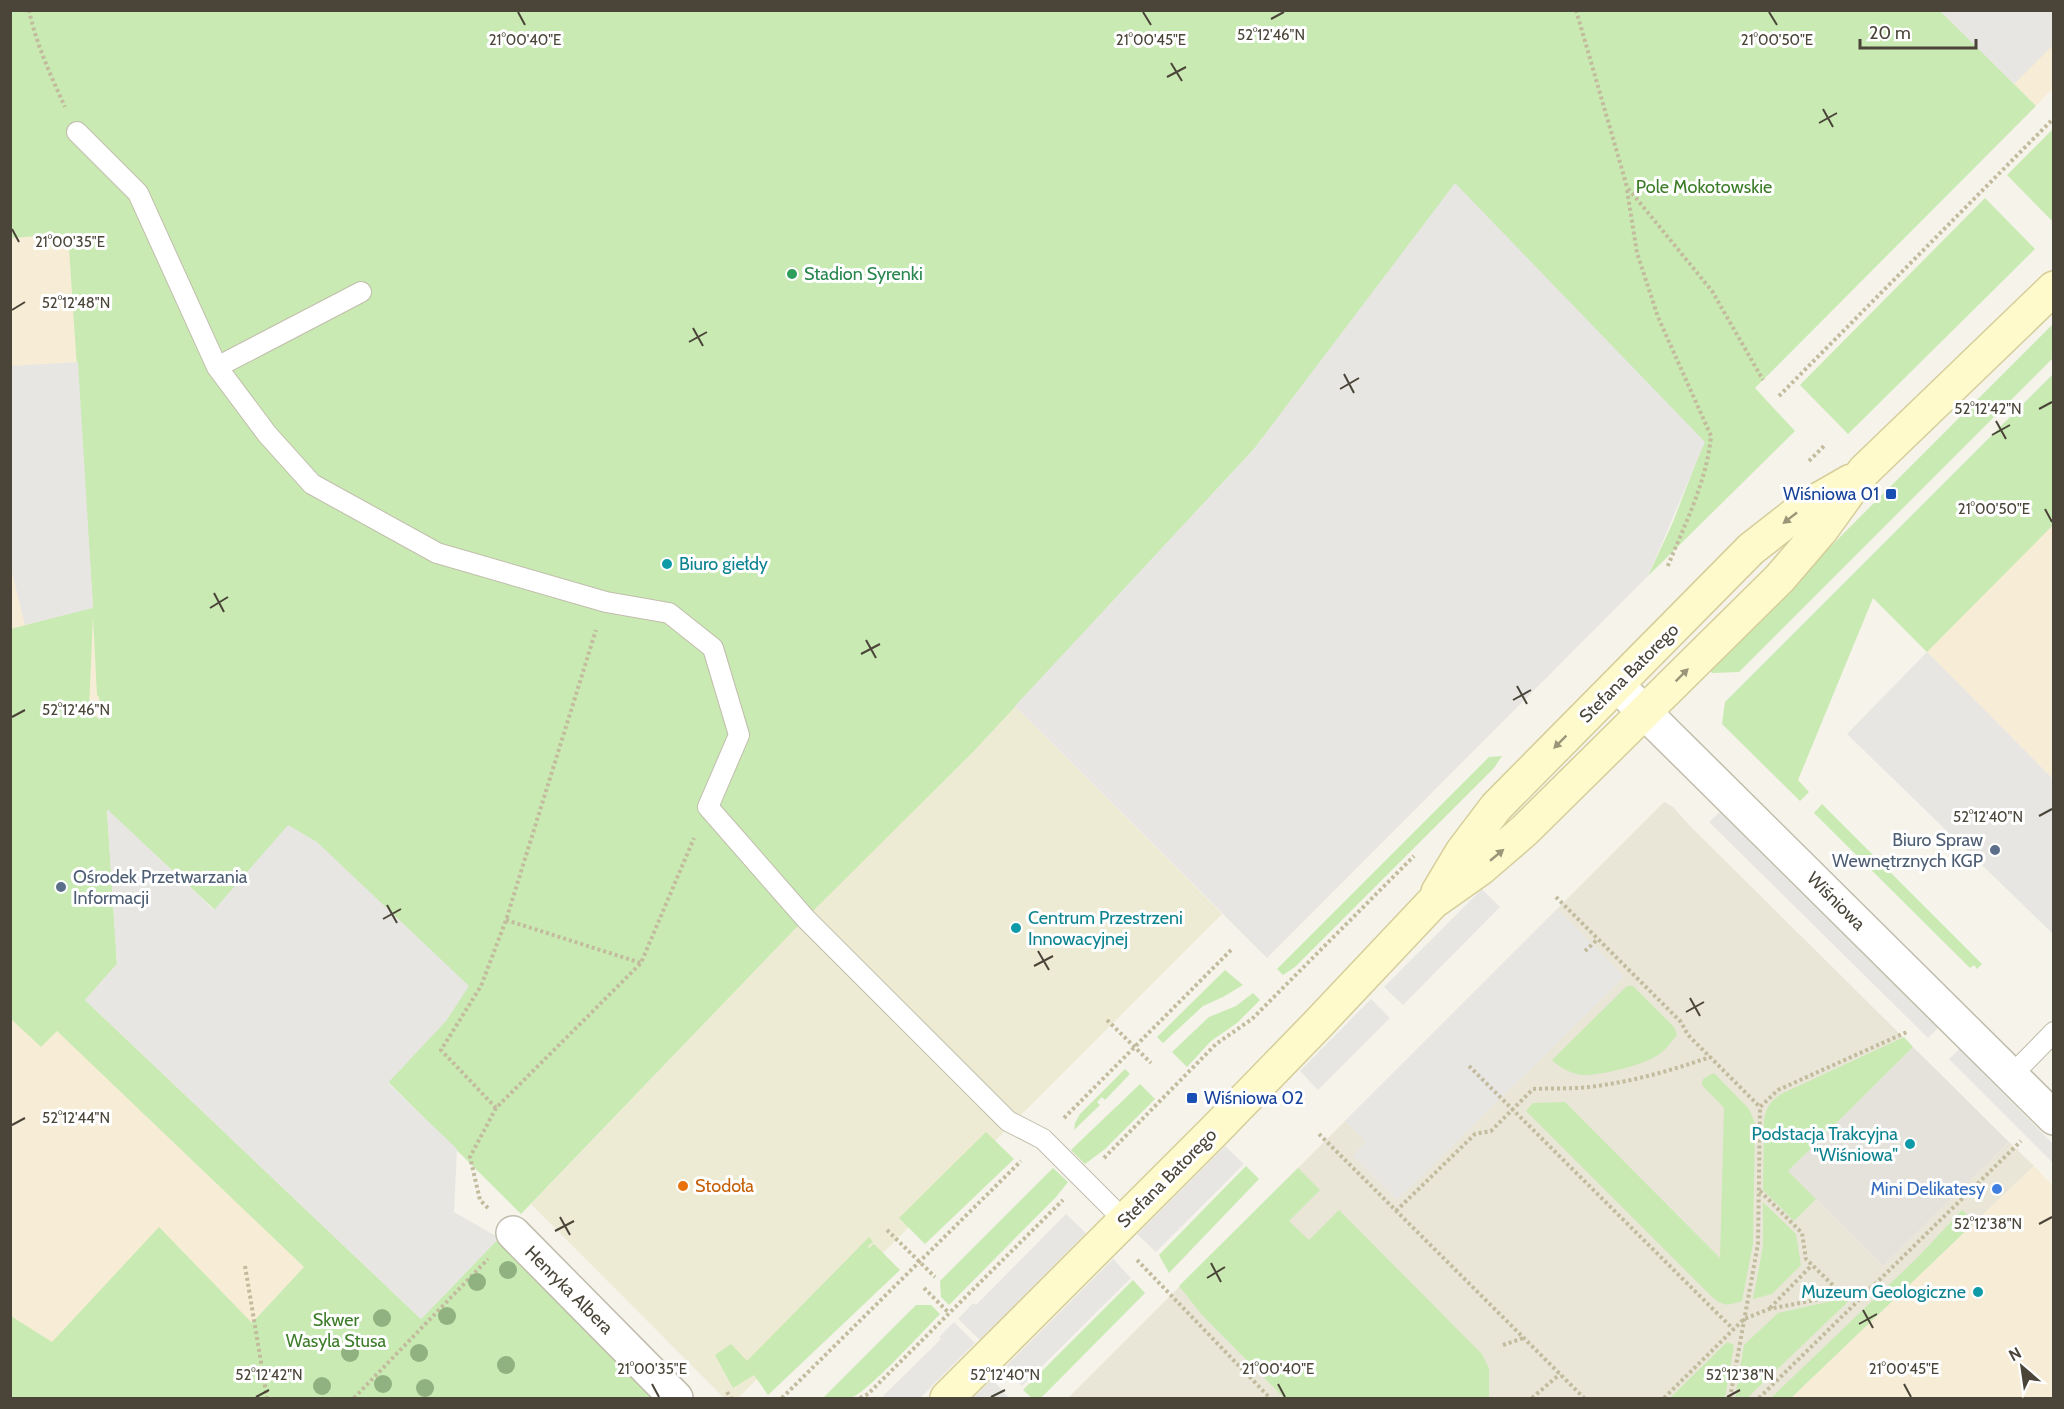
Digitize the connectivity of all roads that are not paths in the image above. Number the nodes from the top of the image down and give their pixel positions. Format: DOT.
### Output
graph roads {
  1 [pos="77,132"];
  2 [pos="2054,288"];
  3 [pos="361,292"];
  4 [pos="217,367"];
  5 [pos="1858,477"];
  6 [pos="1617,685"];
  7 [pos="1646,712"];
  8 [pos="1433,902"];
  9 [pos="2054,1032"];
  10 [pos="2011,1076"];
  11 [pos="2054,1118"];
  12 [pos="1117,1227"];
  13 [pos="513,1233"];
  14 [pos="675,1398"];
  15 [pos="947,1398"];
  1 -- 4 [label="lane"];
  2 -- 5 [label="street, Stefana Batorego"];
  3 -- 4 [label="lane"];
  4 -- 12 [label="lane"];
  5 -- 6 [label="street, Stefana Batorego, one-way"];
  7 -- 5 [label="street, Stefana Batorego, one-way"];
  6 -- 7 [label="street, Wiśniowa"];
  6 -- 8 [label="street, Stefana Batorego, one-way"];
  8 -- 7 [label="street, Stefana Batorego, one-way"];
  7 -- 10 [label="street, Wiśniowa"];
  8 -- 12 [label="street, Stefana Batorego"];
  9 -- 10 [label="lane"];
  10 -- 11 [label="street, Wiśniowa"];
  12 -- 15 [label="street, Stefana Batorego"];
  13 -- 14 [label="street, Henryka Albera"];
}
